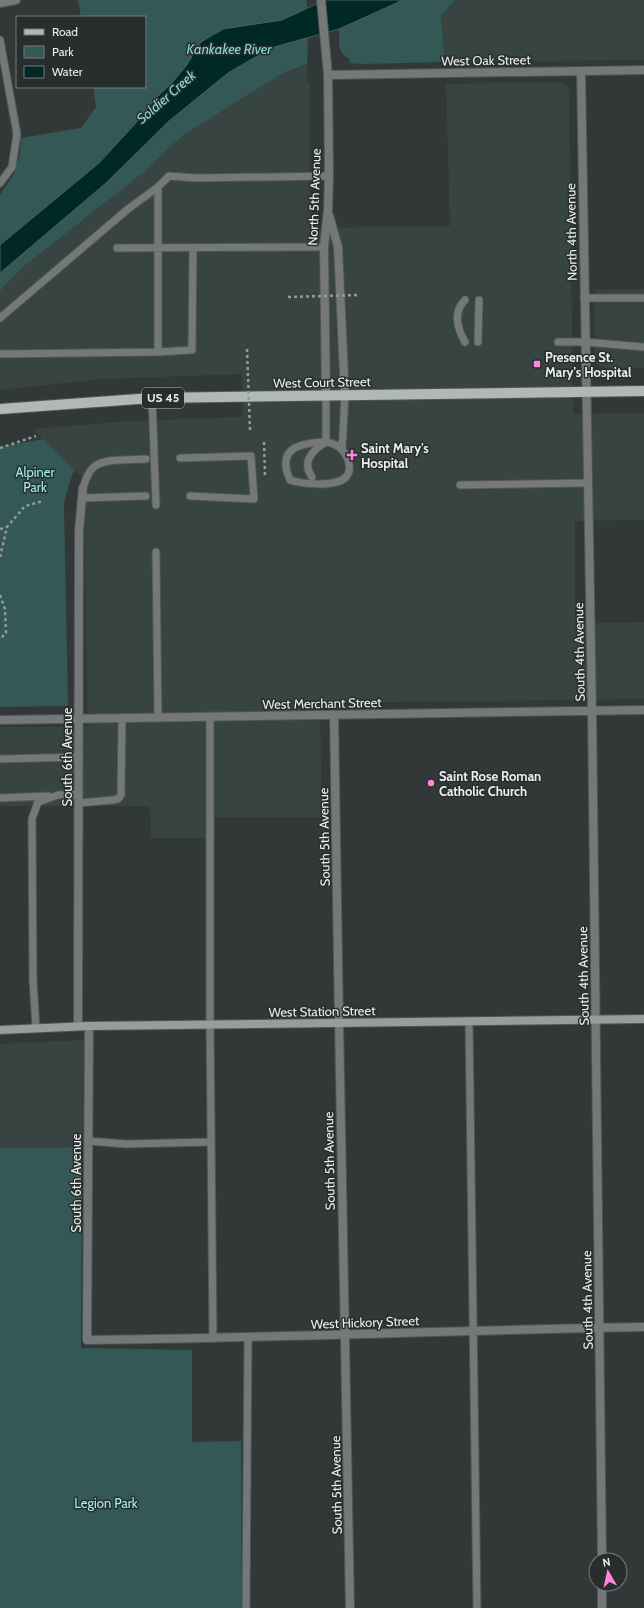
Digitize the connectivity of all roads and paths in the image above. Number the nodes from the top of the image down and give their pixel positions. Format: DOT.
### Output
graph roads {
  1 [pos="16,0"];
  2 [pos="321,0"];
  3 [pos="0,3"];
  4 [pos="0,40"];
  5 [pos="644,70"];
  6 [pos="581,71"];
  7 [pos="328,75"];
  8 [pos="329,176"];
  9 [pos="0,183"];
  10 [pos="158,187"];
  11 [pos="328,210"];
  12 [pos="324,247"];
  13 [pos="116,248"];
  14 [pos="159,248"];
  15 [pos="192,248"];
  16 [pos="360,296"];
  17 [pos="288,297"];
  18 [pos="584,298"];
  19 [pos="644,298"];
  20 [pos="465,300"];
  21 [pos="479,300"];
  22 [pos="0,318"];
  23 [pos="465,342"];
  24 [pos="478,342"];
  25 [pos="558,342"];
  26 [pos="585,342"];
  27 [pos="644,347"];
  28 [pos="247,348"];
  29 [pos="158,352"];
  30 [pos="0,354"];
  31 [pos="644,391"];
  32 [pos="586,392"];
  33 [pos="345,395"];
  34 [pos="326,396"];
  35 [pos="152,398"];
  36 [pos="0,409"];
  37 [pos="250,430"];
  38 [pos="36,436"];
  39 [pos="264,442"];
  40 [pos="326,442"];
  41 [pos="0,448"];
  42 [pos="342,450"];
  43 [pos="180,458"];
  44 [pos="146,459"];
  45 [pos="265,476"];
  46 [pos="312,476"];
  47 [pos="587,483"];
  48 [pos="460,485"];
  49 [pos="83,488"];
  50 [pos="146,496"];
  51 [pos="190,496"];
  52 [pos="82,498"];
  53 [pos="43,501"];
  54 [pos="156,505"];
  55 [pos="7,527"];
  56 [pos="0,529"];
  57 [pos="156,552"];
  58 [pos="0,558"];
  59 [pos="0,595"];
  60 [pos="0,639"];
  61 [pos="644,710"];
  62 [pos="592,711"];
  63 [pos="334,714"];
  64 [pos="210,716"];
  65 [pos="158,717"];
  66 [pos="79,718"];
  67 [pos="122,718"];
  68 [pos="0,720"];
  69 [pos="79,757"];
  70 [pos="0,758"];
  71 [pos="78,794"];
  72 [pos="58,795"];
  73 [pos="0,798"];
  74 [pos="79,804"];
  75 [pos="595,1019"];
  76 [pos="644,1019"];
  77 [pos="469,1021"];
  78 [pos="339,1022"];
  79 [pos="210,1024"];
  80 [pos="78,1026"];
  81 [pos="89,1026"];
  82 [pos="36,1028"];
  83 [pos="0,1030"];
  84 [pos="88,1141"];
  85 [pos="211,1142"];
  86 [pos="644,1327"];
  87 [pos="599,1328"];
  88 [pos="473,1331"];
  89 [pos="345,1334"];
  90 [pos="212,1338"];
  91 [pos="248,1338"];
  92 [pos="87,1340"];
  93 [pos="602,1552"];
  94 [pos="602,1592"];
  95 [pos="246,1608"];
  96 [pos="350,1608"];
  97 [pos="477,1608"];
  98 [pos="602,1608"];
  1 -- 3 [label="street"];
  2 -- 7 [label="street, North 5th Avenue"];
  4 -- 9 [label="lane"];
  5 -- 6 [label="street, West Oak Street"];
  6 -- 7 [label="street, West Oak Street"];
  6 -- 18 [label="street, North 4th Avenue"];
  7 -- 8 [label="street, North 5th Avenue"];
  8 -- 10 [label="lane"];
  8 -- 11 [label="street, North 5th Avenue"];
  10 -- 14 [label="lane"];
  10 -- 22 [label="lane"];
  11 -- 12 [label="street, North 5th Avenue"];
  11 -- 33 [label="street"];
  12 -- 15 [label="lane"];
  12 -- 34 [label="street, North 5th Avenue"];
  13 -- 14 [label="lane"];
  14 -- 15 [label="lane"];
  14 -- 29 [label="lane"];
  15 -- 29 [label="lane"];
  16 -- 17 [label="path, bridge"];
  18 -- 19 [label="lane"];
  18 -- 26 [label="street, North 4th Avenue"];
  20 -- 23 [label="lane"];
  21 -- 24 [label="lane"];
  25 -- 26 [label="lane"];
  26 -- 27 [label="lane"];
  26 -- 32 [label="street, North 4th Avenue"];
  28 -- 37 [label="path, bridge"];
  29 -- 30 [label="lane"];
  31 -- 32 [label="main road, West Court Street / US 45"];
  32 -- 33 [label="main road, West Court Street / US 45"];
  32 -- 47 [label="street, South 4th Avenue"];
  33 -- 34 [label="main road, West Court Street / US 45"];
  33 -- 42 [label="lane"];
  34 -- 35 [label="main road, West Court Street / US 45"];
  34 -- 40 [label="lane"];
  35 -- 36 [label="main road, West Court Street / US 45"];
  35 -- 54 [label="lane"];
  38 -- 41 [label="path"];
  39 -- 45 [label="path"];
  40 -- 42 [label="lane"];
  40 -- 42 [label="lane"];
  40 -- 46 [label="lane"];
  43 -- 51 [label="lane"];
  44 -- 49 [label="lane"];
  47 -- 48 [label="lane"];
  47 -- 62 [label="street, South 4th Avenue"];
  49 -- 52 [label="street, South 6th Avenue"];
  50 -- 52 [label="lane"];
  52 -- 66 [label="street, South 6th Avenue"];
  53 -- 55 [label="path"];
  55 -- 56 [label="path"];
  55 -- 58 [label="path"];
  57 -- 65 [label="lane"];
  59 -- 60 [label="path"];
  61 -- 62 [label="street, West Merchant Street"];
  62 -- 63 [label="street, West Merchant Street"];
  62 -- 75 [label="street, South 4th Avenue"];
  63 -- 64 [label="street, West Merchant Street"];
  63 -- 78 [label="street, South 5th Avenue"];
  64 -- 65 [label="street, West Merchant Street"];
  64 -- 79 [label="lane"];
  65 -- 67 [label="street, West Merchant Street"];
  66 -- 67 [label="street, West Merchant Street"];
  66 -- 68 [label="street, West Merchant Street"];
  66 -- 69 [label="street, South 6th Avenue"];
  67 -- 74 [label="lane"];
  69 -- 70 [label="lane"];
  69 -- 71 [label="street, South 6th Avenue"];
  71 -- 72 [label="lane"];
  71 -- 74 [label="street, South 6th Avenue"];
  72 -- 73 [label="lane"];
  72 -- 82 [label="lane"];
  74 -- 80 [label="street, South 6th Avenue"];
  75 -- 76 [label="main road, West Station Street"];
  75 -- 77 [label="main road, West Station Street"];
  75 -- 87 [label="street, South 4th Avenue"];
  77 -- 78 [label="main road, West Station Street"];
  77 -- 88 [label="lane"];
  78 -- 79 [label="main road, West Station Street"];
  78 -- 89 [label="street, South 5th Avenue"];
  79 -- 81 [label="main road, West Station Street"];
  79 -- 85 [label="lane"];
  80 -- 81 [label="main road, West Station Street"];
  80 -- 82 [label="main road, West Station Street"];
  81 -- 84 [label="street, South 6th Avenue"];
  82 -- 83 [label="main road, West Station Street"];
  84 -- 85 [label="lane"];
  84 -- 92 [label="street, South 6th Avenue"];
  85 -- 90 [label="lane"];
  86 -- 87 [label="street, West Hickory Street"];
  87 -- 88 [label="street, West Hickory Street"];
  87 -- 93 [label="street, South 4th Avenue"];
  88 -- 89 [label="street, West Hickory Street"];
  88 -- 97 [label="lane"];
  89 -- 91 [label="street, West Hickory Street"];
  89 -- 96 [label="street, South 5th Avenue"];
  90 -- 91 [label="street, West Hickory Street"];
  90 -- 92 [label="street, West Hickory Street"];
  91 -- 95 [label="lane"];
  94 -- 98 [label="street"];
}
